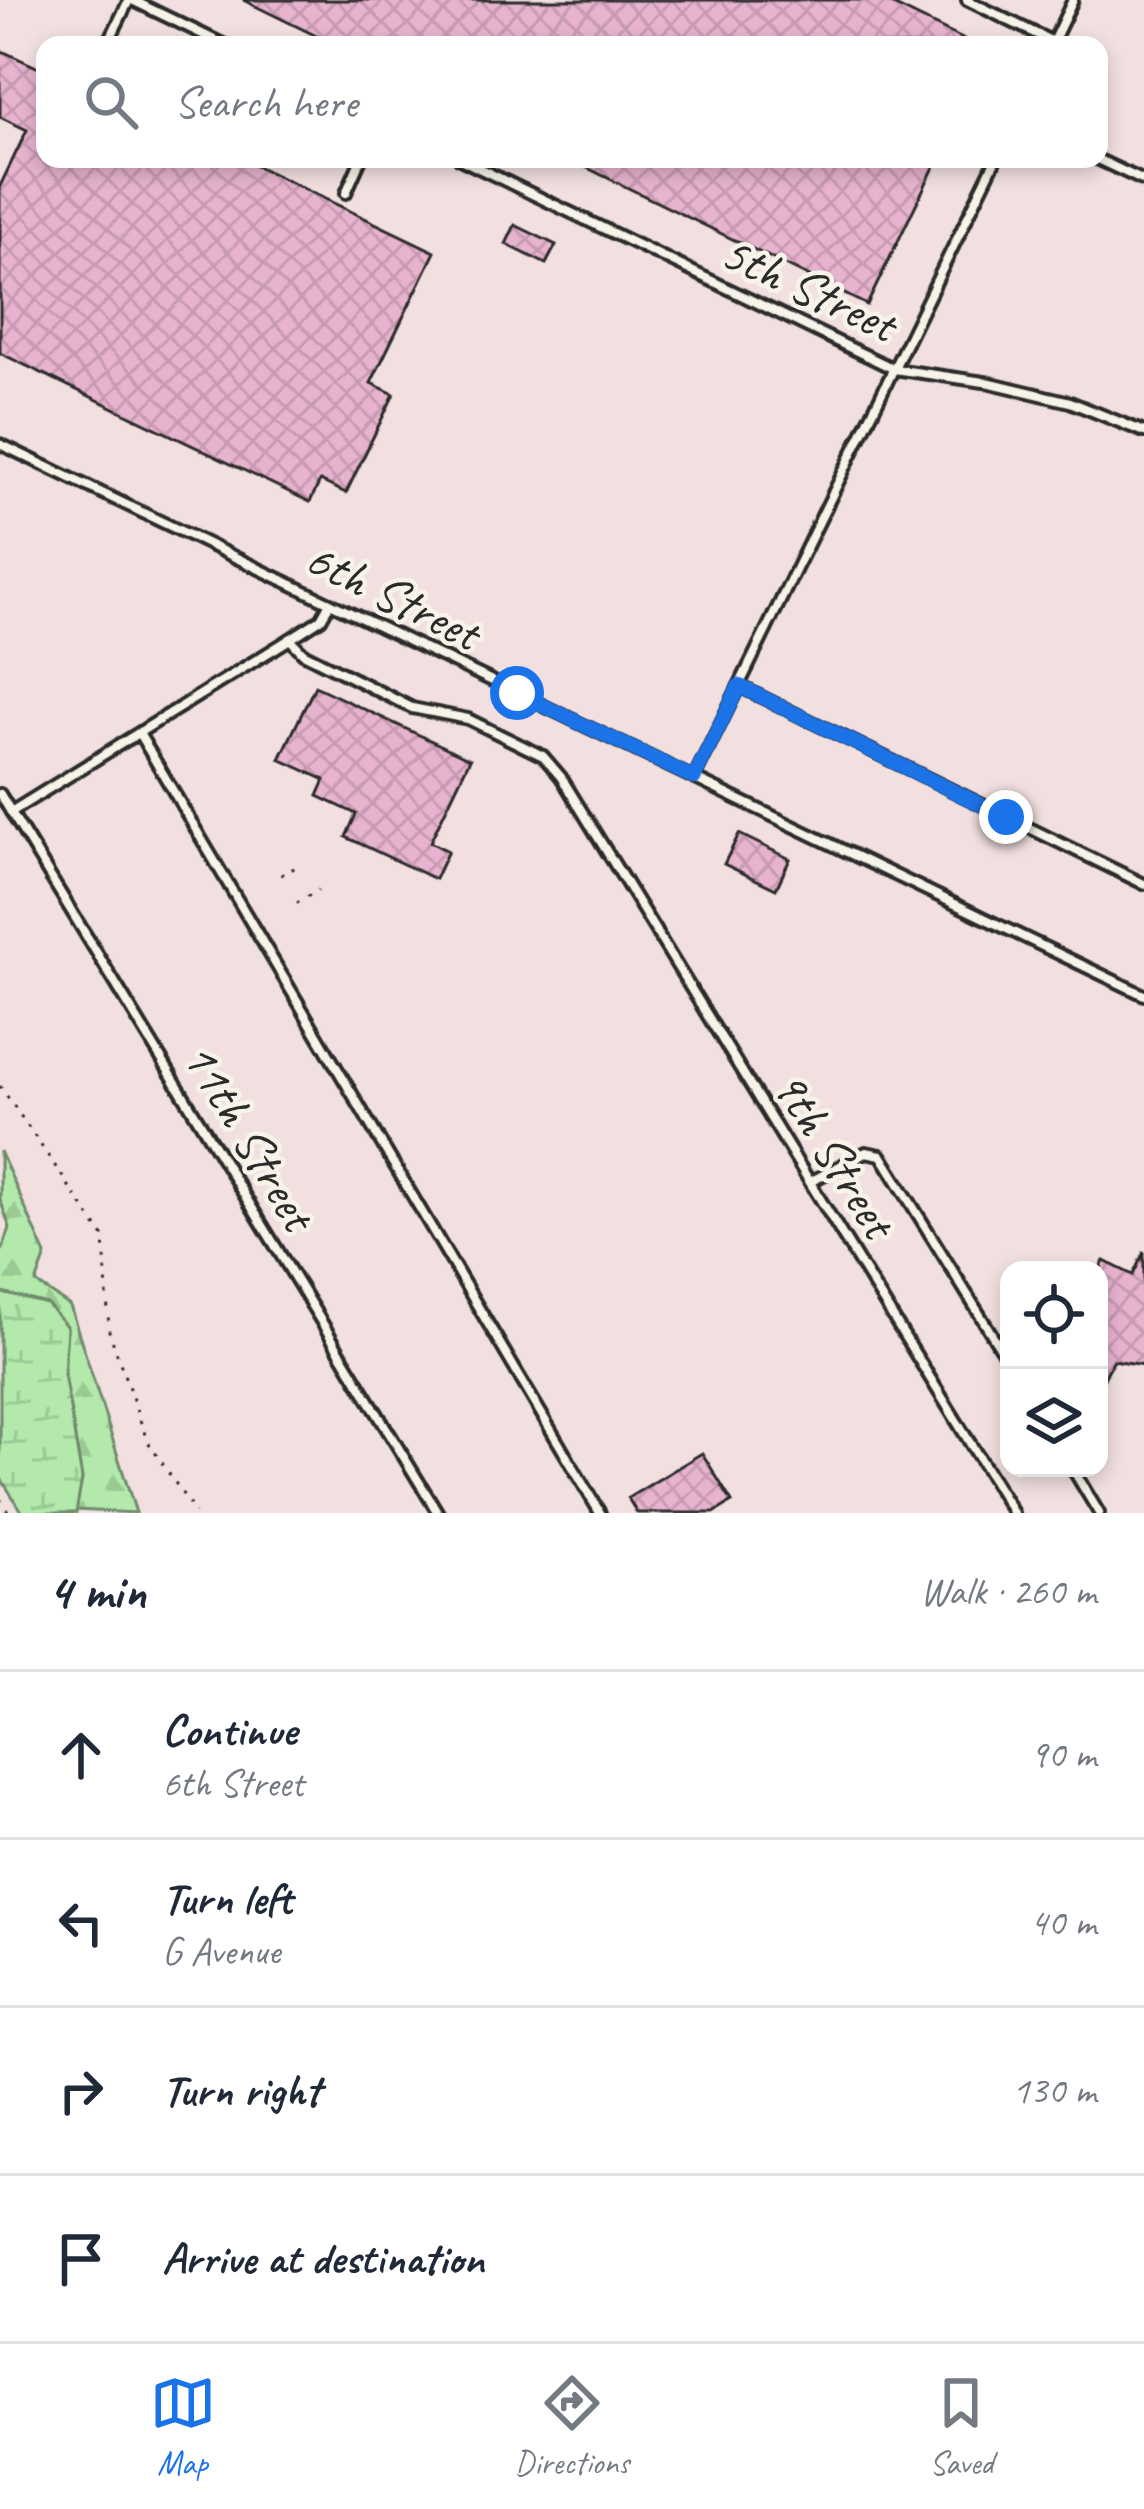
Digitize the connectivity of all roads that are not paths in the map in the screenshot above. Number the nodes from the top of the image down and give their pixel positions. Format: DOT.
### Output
graph roads {
  1 [pos="131,0"];
  2 [pos="967,0"];
  3 [pos="1073,0"];
  4 [pos="112,36"];
  5 [pos="206,36"];
  6 [pos="1038,36"];
  7 [pos="1055,36"];
  8 [pos="1108,164"];
  9 [pos="357,168"];
  10 [pos="479,168"];
  11 [pos="992,168"];
  12 [pos="1144,181"];
  13 [pos="346,193"];
  14 [pos="893,369"];
  15 [pos="1144,432"];
  16 [pos="0,445"];
  17 [pos="330,603"];
  18 [pos="290,639"];
  19 [pos="739,686"];
  20 [pos="140,735"];
  21 [pos="694,778"];
  22 [pos="0,794"];
  23 [pos="11,812"];
  24 [pos="1144,884"];
  25 [pos="1144,994"];
  26 [pos="810,1182"];
  27 [pos="1000,1348"];
  28 [pos="1077,1477"];
  29 [pos="438,1513"];
  30 [pos="600,1513"];
  31 [pos="1013,1513"];
  32 [pos="1099,1513"];
  1 -- 4 [label="lane"];
  1 -- 5 [label="lane"];
  2 -- 6 [label="lane"];
  3 -- 7 [label="lane"];
  8 -- 12 [label="lane"];
  9 -- 13 [label="lane"];
  10 -- 14 [label="lane, 5th Street"];
  11 -- 14 [label="lane"];
  14 -- 15 [label="lane, 5th Street"];
  14 -- 19 [label="lane"];
  16 -- 17 [label="lane, 6th Street"];
  17 -- 18 [label="lane"];
  17 -- 21 [label="lane, 6th Street"];
  18 -- 20 [label="lane"];
  18 -- 26 [label="lane, 9th Street"];
  19 -- 21 [label="lane"];
  19 -- 24 [label="lane"];
  20 -- 23 [label="lane"];
  20 -- 30 [label="lane"];
  21 -- 25 [label="lane, 6th Street"];
  22 -- 23 [label="lane, 11th Street"];
  23 -- 29 [label="lane, 11th Street"];
  26 -- 27 [label="lane"];
  26 -- 31 [label="lane, 9th Street"];
  28 -- 32 [label="lane"];
}
